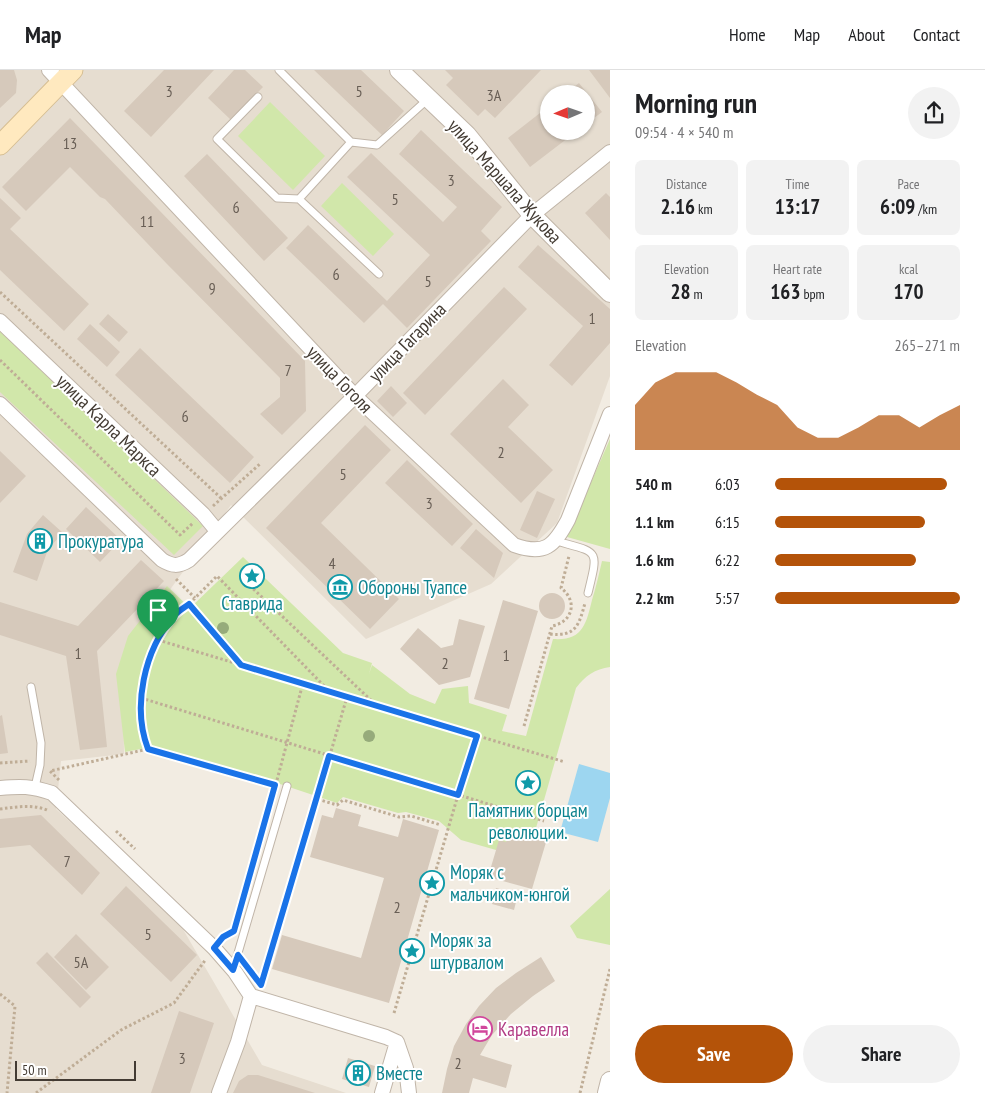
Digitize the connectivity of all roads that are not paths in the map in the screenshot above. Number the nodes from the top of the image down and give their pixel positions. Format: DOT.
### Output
graph roads {
  1 [pos="279,70"];
  2 [pos="399,70"];
  3 [pos="61,74"];
  4 [pos="258,97"];
  5 [pos="429,99"];
  6 [pos="351,142"];
  7 [pos="0,145"];
  8 [pos="610,152"];
  9 [pos="299,198"];
  10 [pos="532,215"];
  11 [pos="379,274"];
  12 [pos="610,292"];
  13 [pos="0,321"];
  14 [pos="355,396"];
  15 [pos="0,404"];
  16 [pos="610,414"];
  17 [pos="217,531"];
  18 [pos="556,541"];
  19 [pos="588,593"];
  20 [pos="30,687"];
  21 [pos="287,786"];
  22 [pos="35,787"];
  23 [pos="0,788"];
  24 [pos="233,970"];
  25 [pos="251,996"];
  26 [pos="397,1042"];
  27 [pos="610,1081"];
  28 [pos="218,1093"];
  29 [pos="382,1093"];
  30 [pos="409,1093"];
  31 [pos="607,1093"];
  1 -- 6 [label="lane"];
  2 -- 5 [label="street, улица Маршала Жукова"];
  3 -- 7 [label="main road"];
  3 -- 14 [label="street, улица Гоголя"];
  4 -- 9 [label="lane"];
  5 -- 6 [label="lane"];
  5 -- 10 [label="street, улица Маршала Жукова"];
  6 -- 9 [label="lane"];
  8 -- 10 [label="street, улица Гагарина"];
  9 -- 11 [label="lane"];
  10 -- 12 [label="street, улица Маршала Жукова"];
  10 -- 14 [label="street, улица Гагарина"];
  13 -- 17 [label="street, улица Карла Маркса"];
  14 -- 17 [label="street, улица Гагарина"];
  14 -- 18 [label="street, улица Гоголя"];
  15 -- 17 [label="street, улица Гагарина"];
  16 -- 18 [label="street"];
  18 -- 19 [label="lane"];
  20 -- 22 [label="lane"];
  21 -- 24 [label="lane"];
  22 -- 23 [label="street"];
  22 -- 24 [label="street"];
  24 -- 25 [label="street"];
  25 -- 26 [label="street"];
  25 -- 28 [label="street"];
  26 -- 29 [label="street"];
  26 -- 30 [label="street"];
  27 -- 31 [label="street"];
}
